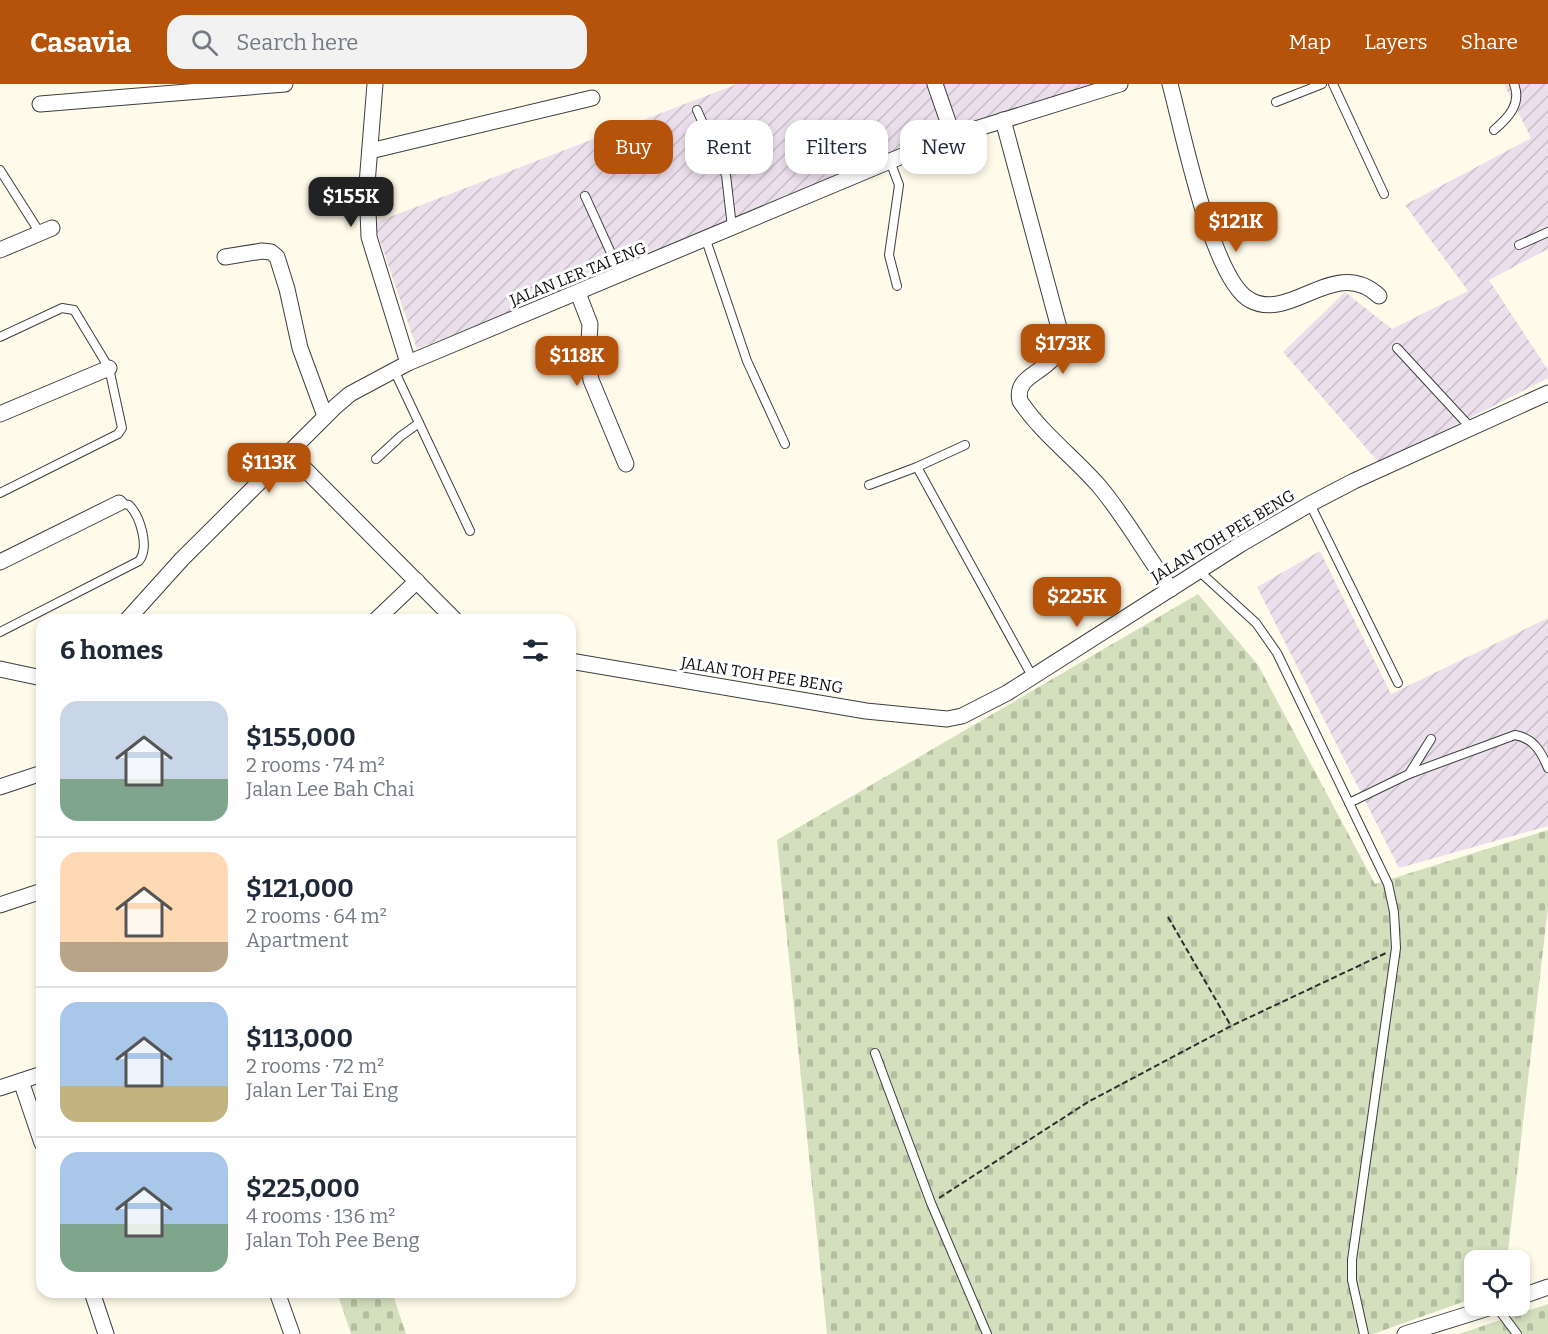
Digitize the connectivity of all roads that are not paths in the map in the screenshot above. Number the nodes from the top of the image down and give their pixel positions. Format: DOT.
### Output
graph roads {
  1 [pos="285,84"];
  2 [pos="375,84"];
  3 [pos="935,84"];
  4 [pos="1120,84"];
  5 [pos="1170,84"];
  6 [pos="1322,84"];
  7 [pos="1333,84"];
  8 [pos="1515,84"];
  9 [pos="592,98"];
  10 [pos="1276,102"];
  11 [pos="40,104"];
  12 [pos="697,110"];
  13 [pos="947,120"];
  14 [pos="1003,120"];
  15 [pos="987,125"];
  16 [pos="1494,130"];
  17 [pos="370,151"];
  18 [pos="900,157"];
  19 [pos="890,161"];
  20 [pos="0,170"];
  21 [pos="1384,194"];
  22 [pos="585,196"];
  23 [pos="732,228"];
  24 [pos="46,231"];
  25 [pos="1548,232"];
  26 [pos="706,240"];
  27 [pos="1518,245"];
  28 [pos="0,250"];
  29 [pos="225,257"];
  30 [pos="621,275"];
  31 [pos="897,286"];
  32 [pos="578,293"];
  33 [pos="1379,296"];
  34 [pos="0,337"];
  35 [pos="1397,348"];
  36 [pos="401,366"];
  37 [pos="109,368"];
  38 [pos="1548,393"];
  39 [pos="0,414"];
  40 [pos="325,417"];
  41 [pos="419,423"];
  42 [pos="1471,428"];
  43 [pos="785,444"];
  44 [pos="965,445"];
  45 [pos="288,452"];
  46 [pos="376,459"];
  47 [pos="626,464"];
  48 [pos="916,467"];
  49 [pos="869,485"];
  50 [pos="0,493"];
  51 [pos="118,503"];
  52 [pos="1310,504"];
  53 [pos="470,531"];
  54 [pos="0,562"];
  55 [pos="1200,572"];
  56 [pos="417,581"];
  57 [pos="1171,589"];
  58 [pos="132,614"];
  59 [pos="382,614"];
  60 [pos="449,614"];
  61 [pos="0,632"];
  62 [pos="576,662"];
  63 [pos="0,669"];
  64 [pos="1032,676"];
  65 [pos="36,677"];
  66 [pos="1398,683"];
  67 [pos="1431,739"];
  68 [pos="1548,768"];
  69 [pos="1410,774"];
  70 [pos="36,775"];
  71 [pos="0,787"];
  72 [pos="1349,803"];
  73 [pos="36,893"];
  74 [pos="0,905"];
  75 [pos="875,1053"];
  76 [pos="36,1076"];
  77 [pos="21,1081"];
  78 [pos="0,1088"];
  79 [pos="36,1125"];
  80 [pos="1548,1287"];
  81 [pos="1530,1293"];
  82 [pos="94,1298"];
  83 [pos="280,1298"];
  84 [pos="1464,1315"];
  85 [pos="1505,1316"];
  86 [pos="1364,1332"];
  87 [pos="106,1334"];
  88 [pos="292,1334"];
  89 [pos="987,1334"];
  90 [pos="1353,1334"];
  91 [pos="1405,1334"];
  92 [pos="1517,1334"];
  1 -- 11 [label="street"];
  2 -- 17 [label="street"];
  3 -- 13 [label="street"];
  4 -- 14 [label="street, JALAN LER TAI ENG"];
  5 -- 33 [label="street"];
  6 -- 10 [label="lane"];
  7 -- 21 [label="lane"];
  8 -- 16 [label="lane"];
  9 -- 17 [label="street"];
  12 -- 23 [label="lane"];
  14 -- 15 [label="street, JALAN LER TAI ENG"];
  14 -- 57 [label="street"];
  17 -- 36 [label="street"];
  18 -- 19 [label="street, JALAN LER TAI ENG"];
  19 -- 23 [label="street, JALAN LER TAI ENG"];
  19 -- 31 [label="lane"];
  20 -- 24 [label="lane"];
  22 -- 30 [label="lane"];
  23 -- 26 [label="street, JALAN LER TAI ENG"];
  24 -- 28 [label="street"];
  25 -- 27 [label="lane"];
  26 -- 30 [label="street, JALAN LER TAI ENG"];
  26 -- 43 [label="lane"];
  29 -- 40 [label="street"];
  30 -- 32 [label="street, JALAN LER TAI ENG"];
  32 -- 36 [label="street, JALAN LER TAI ENG"];
  32 -- 47 [label="street"];
  34 -- 37 [label="lane"];
  35 -- 42 [label="lane"];
  36 -- 40 [label="street, JALAN LER TAI ENG"];
  36 -- 41 [label="lane"];
  37 -- 39 [label="street"];
  37 -- 50 [label="lane"];
  38 -- 42 [label="street, JALAN TOH PEE BENG"];
  40 -- 45 [label="street, JALAN LER TAI ENG"];
  41 -- 46 [label="lane"];
  41 -- 53 [label="lane"];
  42 -- 52 [label="street, JALAN TOH PEE BENG"];
  44 -- 48 [label="lane"];
  45 -- 56 [label="street"];
  45 -- 58 [label="street, JALAN LER TAI ENG"];
  48 -- 49 [label="lane"];
  48 -- 64 [label="lane"];
  51 -- 54 [label="street"];
  51 -- 61 [label="lane"];
  52 -- 55 [label="street, JALAN TOH PEE BENG"];
  52 -- 66 [label="lane"];
  55 -- 57 [label="street, JALAN TOH PEE BENG"];
  55 -- 72 [label="lane"];
  56 -- 59 [label="street"];
  56 -- 60 [label="street"];
  57 -- 64 [label="street, JALAN TOH PEE BENG"];
  62 -- 64 [label="street, JALAN TOH PEE BENG"];
  63 -- 65 [label="street"];
  67 -- 69 [label="lane"];
  68 -- 69 [label="lane"];
  69 -- 72 [label="lane"];
  70 -- 71 [label="street"];
  72 -- 86 [label="lane"];
  73 -- 74 [label="street"];
  75 -- 89 [label="lane"];
  76 -- 77 [label="street"];
  77 -- 78 [label="street"];
  77 -- 79 [label="street"];
  80 -- 81 [label="street"];
  82 -- 87 [label="street"];
  83 -- 88 [label="street"];
  84 -- 91 [label="street"];
  85 -- 92 [label="lane"];
  86 -- 90 [label="lane"];
}
